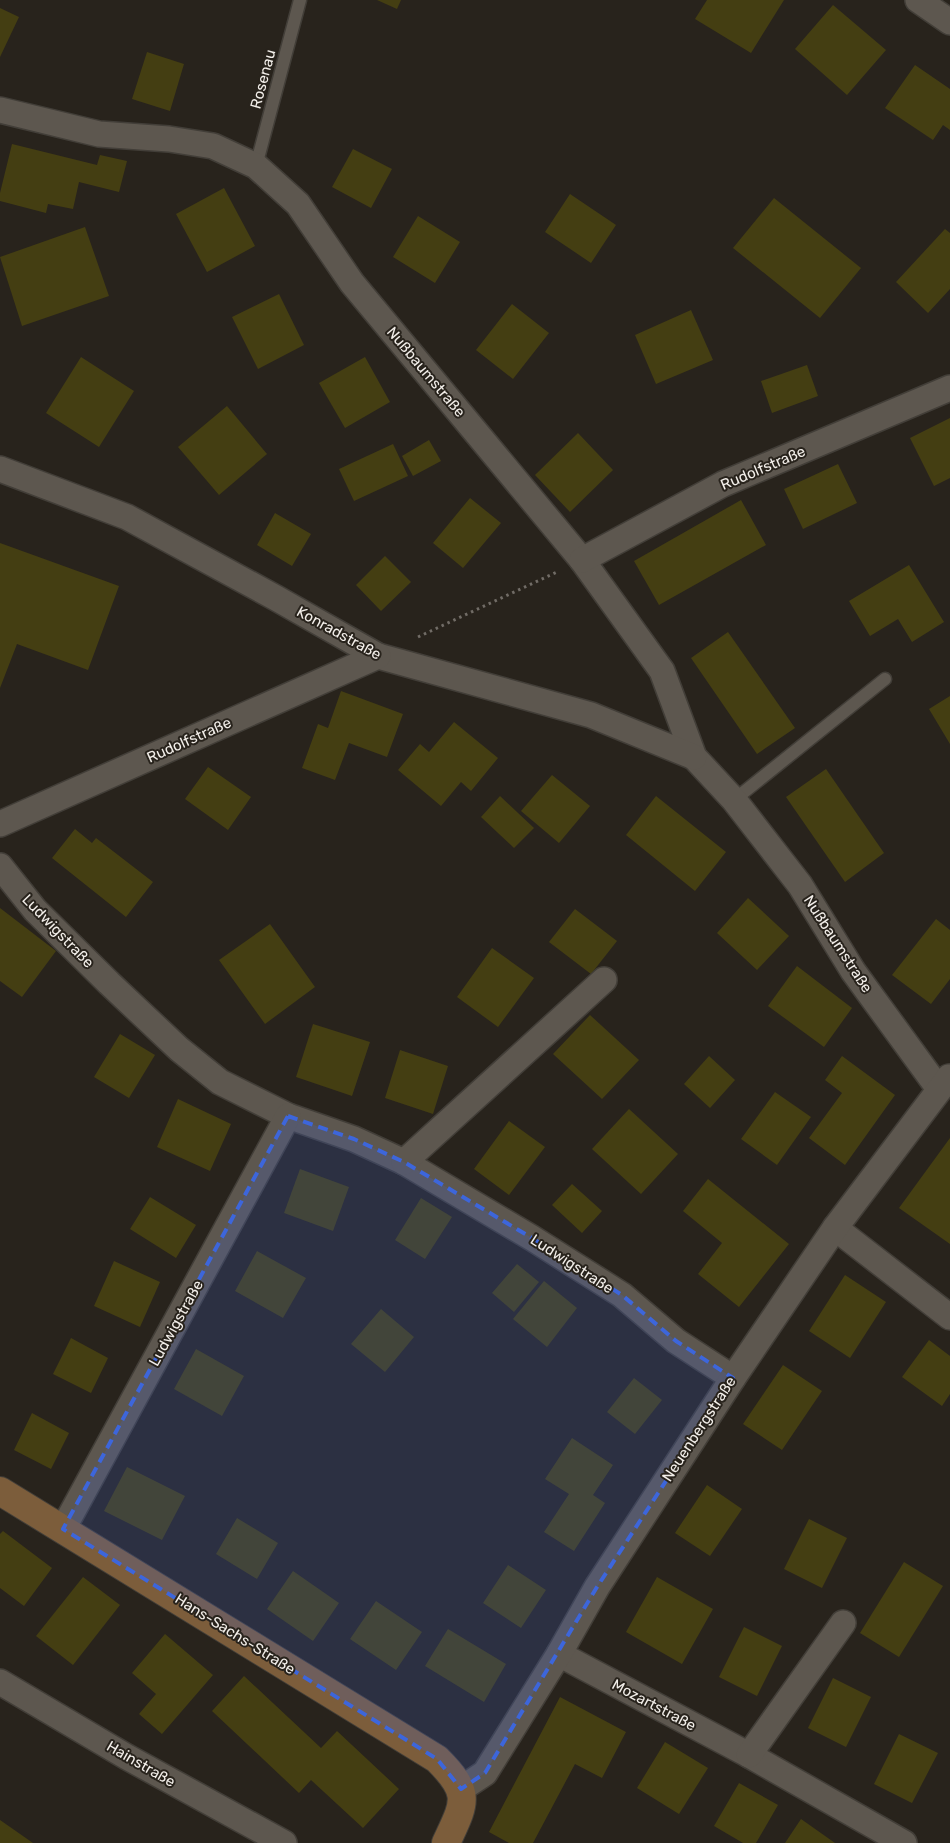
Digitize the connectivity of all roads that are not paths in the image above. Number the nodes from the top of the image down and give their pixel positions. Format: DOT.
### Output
graph roads {
  1 [pos="300,0"];
  2 [pos="918,0"];
  3 [pos="950,22"];
  4 [pos="0,110"];
  5 [pos="256,166"];
  6 [pos="950,388"];
  7 [pos="0,469"];
  8 [pos="582,560"];
  9 [pos="378,656"];
  10 [pos="885,679"];
  11 [pos="694,757"];
  12 [pos="734,800"];
  13 [pos="0,824"];
  14 [pos="0,866"];
  15 [pos="604,980"];
  16 [pos="945,1082"];
  17 [pos="288,1116"];
  18 [pos="404,1162"];
  19 [pos="835,1228"];
  20 [pos="950,1317"];
  21 [pos="733,1378"];
  22 [pos="0,1491"];
  23 [pos="63,1529"];
  24 [pos="843,1623"];
  25 [pos="559,1654"];
  26 [pos="0,1682"];
  27 [pos="749,1755"];
  28 [pos="460,1789"];
  29 [pos="284,1843"];
  30 [pos="446,1843"];
  31 [pos="904,1843"];
  1 -- 5 [label="lane, Rosenau"];
  2 -- 3 [label="street"];
  4 -- 5 [label="street, Nußbaumstraße"];
  5 -- 8 [label="street, Nußbaumstraße"];
  6 -- 8 [label="street, Rudolfstraße"];
  7 -- 9 [label="street, Konradstraße"];
  8 -- 11 [label="street, Nußbaumstraße"];
  9 -- 11 [label="street, Konradstraße"];
  9 -- 13 [label="street, Rudolfstraße"];
  10 -- 12 [label="lane"];
  11 -- 12 [label="street, Nußbaumstraße"];
  12 -- 16 [label="street, Nußbaumstraße"];
  14 -- 17 [label="street, Ludwigstraße"];
  15 -- 18 [label="street"];
  16 -- 19 [label="street, Neuenbergstraße"];
  17 -- 18 [label="street, Ludwigstraße"];
  17 -- 23 [label="street, Ludwigstraße"];
  18 -- 21 [label="street, Ludwigstraße"];
  19 -- 20 [label="street"];
  19 -- 21 [label="street, Neuenbergstraße"];
  21 -- 25 [label="street, Neuenbergstraße"];
  22 -- 23 [label="street, Hans-Sachs-Straße"];
  23 -- 28 [label="street, Hans-Sachs-Straße"];
  24 -- 27 [label="street"];
  25 -- 27 [label="street, Mozartstraße"];
  25 -- 28 [label="street, Neuenbergstraße"];
  26 -- 29 [label="street, Hainstraße"];
  27 -- 31 [label="street, Mozartstraße"];
  28 -- 30 [label="street"];
}
